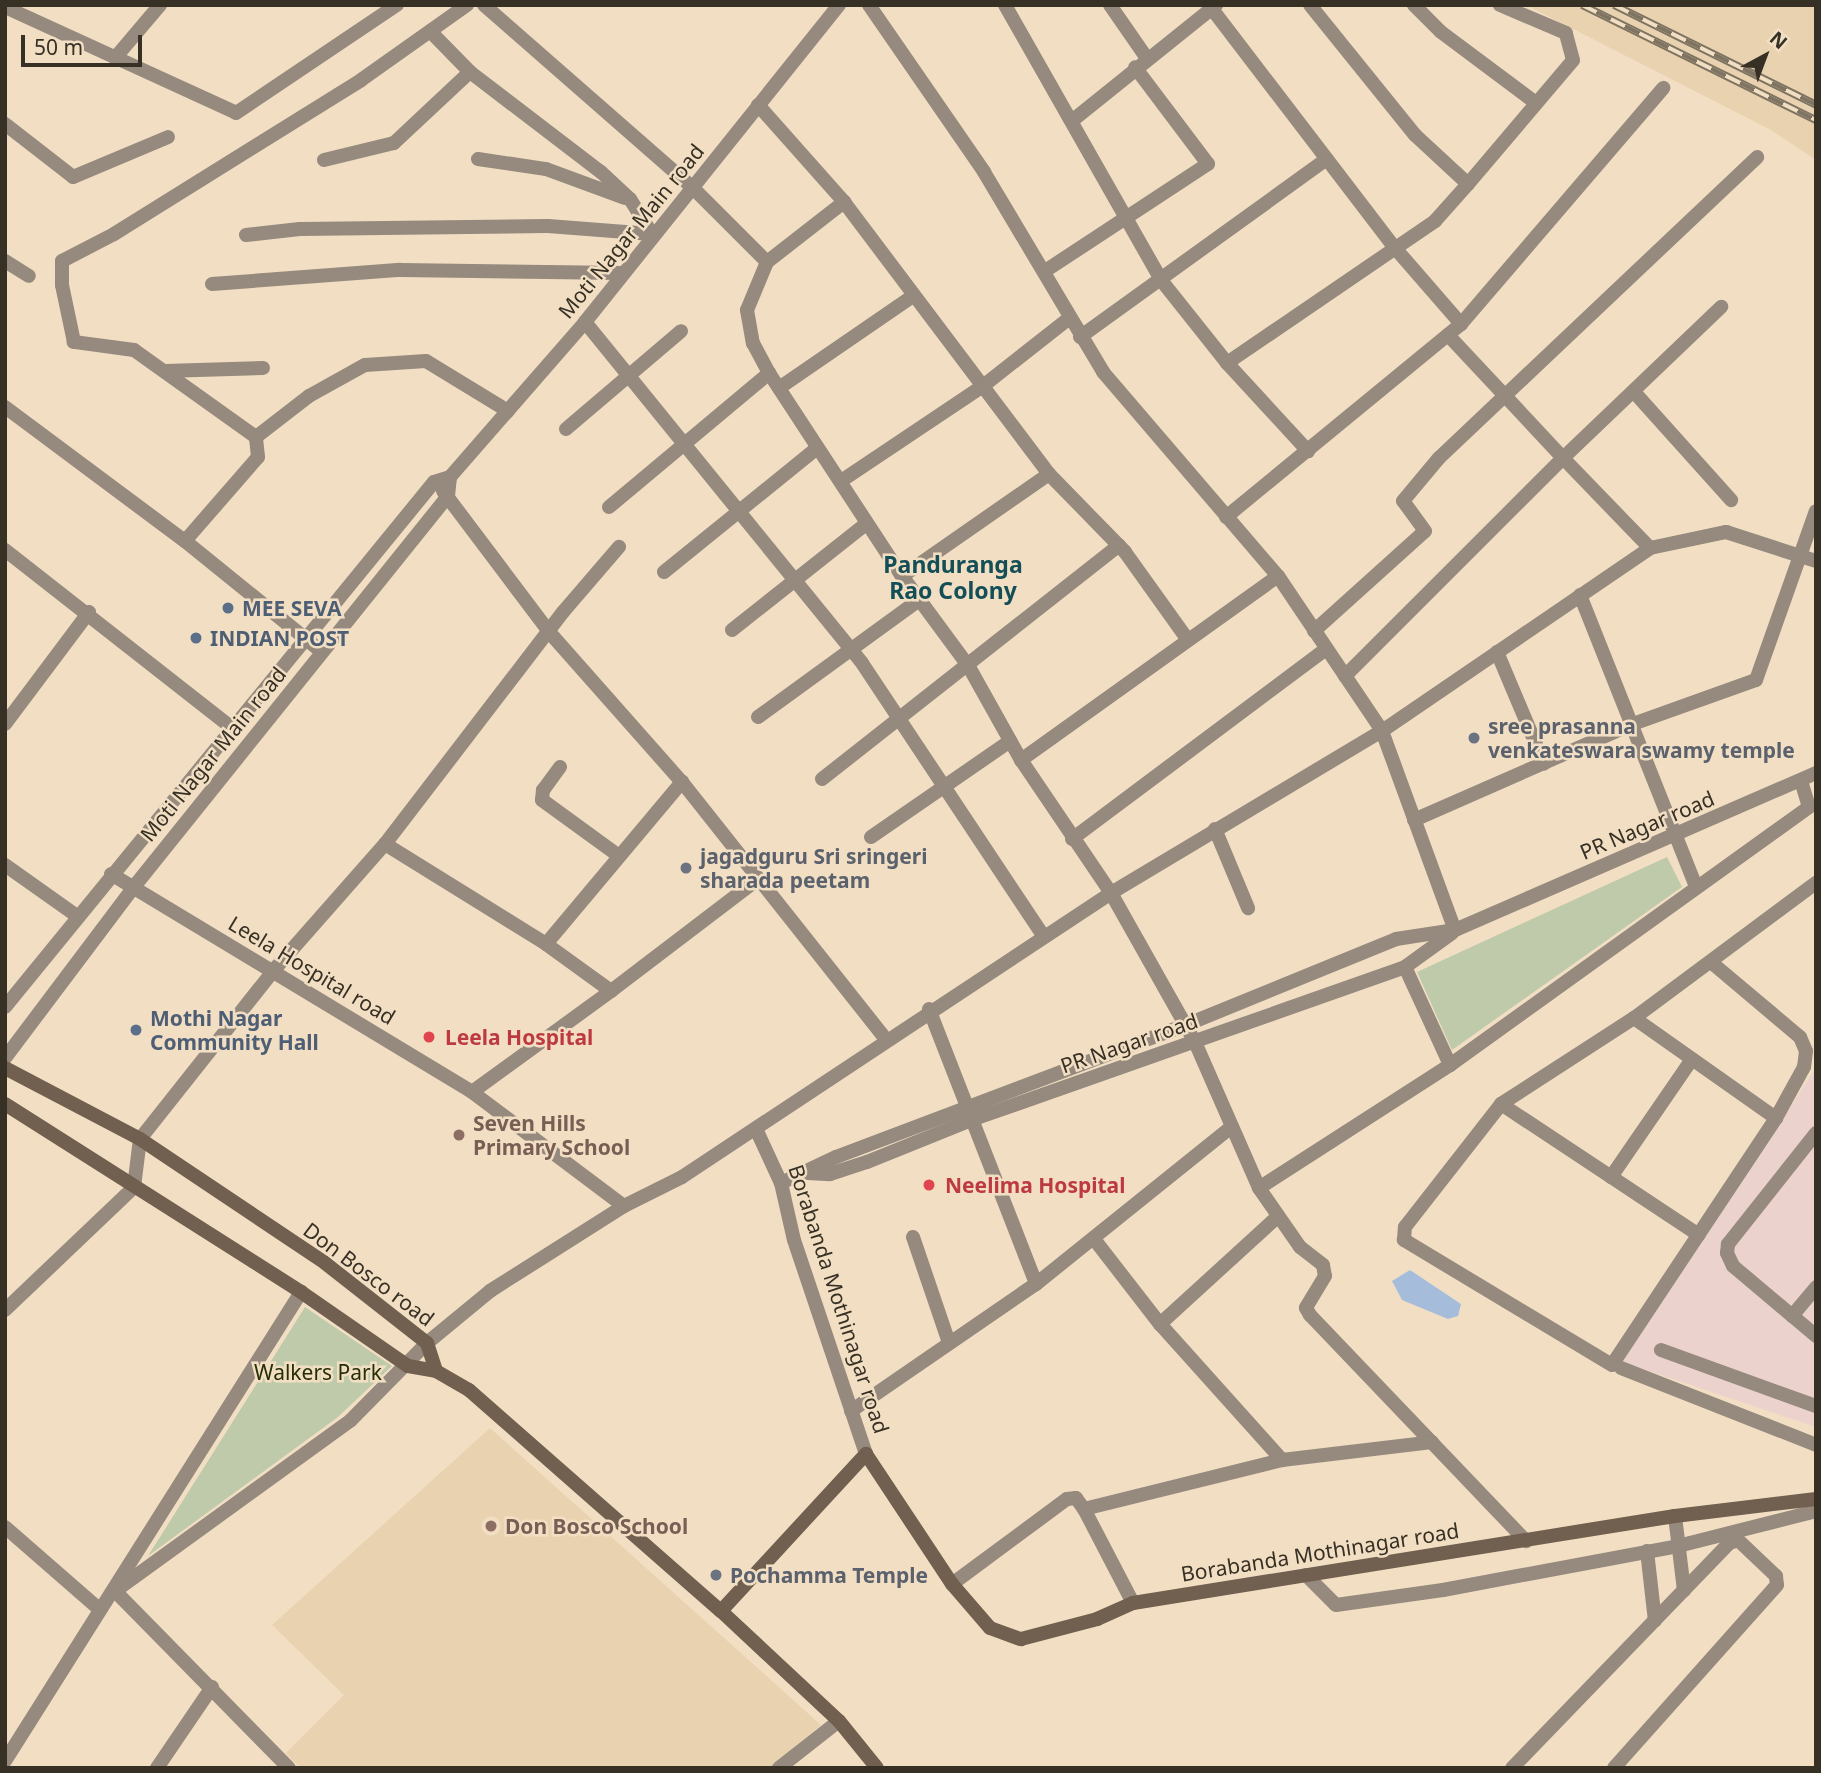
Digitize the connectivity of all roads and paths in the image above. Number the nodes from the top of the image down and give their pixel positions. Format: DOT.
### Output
graph roads {
  1 [pos="160,5"];
  2 [pos="397,5"];
  3 [pos="467,5"];
  4 [pos="484,5"];
  5 [pos="839,5"];
  6 [pos="869,5"];
  7 [pos="1005,5"];
  8 [pos="1110,5"];
  9 [pos="1310,5"];
  10 [pos="1413,5"];
  11 [pos="1500,5"];
  12 [pos="5,7"];
  13 [pos="1212,7"];
  14 [pos="432,33"];
  15 [pos="115,58"];
  16 [pos="1141,62"];
  17 [pos="470,72"];
  18 [pos="1663,88"];
  19 [pos="1536,103"];
  20 [pos="758,105"];
  21 [pos="1073,120"];
  22 [pos="5,124"];
  23 [pos="168,137"];
  24 [pos="1757,156"];
  25 [pos="478,159"];
  26 [pos="1328,159"];
  27 [pos="324,160"];
  28 [pos="1468,184"];
  29 [pos="694,189"];
  30 [pos="630,199"];
  31 [pos="844,202"];
  32 [pos="1126,220"];
  33 [pos="652,234"];
  34 [pos="246,235"];
  35 [pos="1395,248"];
  36 [pos="5,261"];
  37 [pos="767,262"];
  38 [pos="1045,271"];
  39 [pos="623,273"];
  40 [pos="29,276"];
  41 [pos="1161,280"];
  42 [pos="212,284"];
  43 [pos="913,296"];
  44 [pos="1721,307"];
  45 [pos="1068,318"];
  46 [pos="585,322"];
  47 [pos="1461,324"];
  48 [pos="681,331"];
  49 [pos="1448,335"];
  50 [pos="1080,337"];
  51 [pos="1227,363"];
  52 [pos="263,368"];
  53 [pos="165,371"];
  54 [pos="769,373"];
  55 [pos="631,375"];
  56 [pos="983,386"];
  57 [pos="779,388"];
  58 [pos="1635,393"];
  59 [pos="1504,395"];
  60 [pos="5,407"];
  61 [pos="508,411"];
  62 [pos="566,429"];
  63 [pos="256,437"];
  64 [pos="684,443"];
  65 [pos="817,448"];
  66 [pos="1308,451"];
  67 [pos="1563,458"];
  68 [pos="1049,474"];
  69 [pos="450,478"];
  70 [pos="841,481"];
  71 [pos="434,482"];
  72 [pos="448,496"];
  73 [pos="1731,500"];
  74 [pos="609,507"];
  75 [pos="1816,511"];
  76 [pos="738,512"];
  77 [pos="1226,517"];
  78 [pos="867,523"];
  79 [pos="185,541"];
  80 [pos="1119,545"];
  81 [pos="619,547"];
  82 [pos="1650,548"];
  83 [pos="5,550"];
  84 [pos="1809,559"];
  85 [pos="664,572"];
  86 [pos="902,576"];
  87 [pos="1278,576"];
  88 [pos="792,580"];
  89 [pos="1580,595"];
  90 [pos="919,600"];
  91 [pos="89,612"];
  92 [pos="732,630"];
  93 [pos="1314,631"];
  94 [pos="550,632"];
  95 [pos="303,637"];
  96 [pos="1188,640"];
  97 [pos="850,649"];
  98 [pos="1326,649"];
  99 [pos="322,652"];
  100 [pos="1497,652"];
  101 [pos="970,667"];
  102 [pos="1345,676"];
  103 [pos="758,717"];
  104 [pos="900,720"];
  105 [pos="5,724"];
  106 [pos="1630,725"];
  107 [pos="231,727"];
  108 [pos="1382,731"];
  109 [pos="1010,741"];
  110 [pos="1021,760"];
  111 [pos="1544,763"];
  112 [pos="560,767"];
  113 [pos="1816,773"];
  114 [pos="822,779"];
  115 [pos="1801,781"];
  116 [pos="682,782"];
  117 [pos="944,787"];
  118 [pos="1813,810"];
  119 [pos="1414,820"];
  120 [pos="1215,829"];
  121 [pos="871,837"];
  122 [pos="1673,837"];
  123 [pos="1072,839"];
  124 [pos="385,844"];
  125 [pos="619,856"];
  126 [pos="5,865"];
  127 [pos="111,874"];
  128 [pos="758,879"];
  129 [pos="1816,883"];
  130 [pos="1696,886"];
  131 [pos="133,888"];
  132 [pos="1111,893"];
  133 [pos="1248,908"];
  134 [pos="77,916"];
  135 [pos="1455,930"];
  136 [pos="1042,934"];
  137 [pos="546,944"];
  138 [pos="1712,963"];
  139 [pos="1405,967"];
  140 [pos="273,971"];
  141 [pos="611,991"];
  142 [pos="5,1007"];
  143 [pos="929,1009"];
  144 [pos="1634,1018"];
  145 [pos="1188,1024"];
  146 [pos="887,1040"];
  147 [pos="1195,1042"];
  148 [pos="1816,1050"];
  149 [pos="5,1058"];
  150 [pos="1692,1059"];
  151 [pos="1450,1065"];
  152 [pos="1804,1067"];
  153 [pos="5,1068"];
  154 [pos="472,1092"];
  155 [pos="5,1104"];
  156 [pos="1501,1104"];
  157 [pos="971,1112"];
  158 [pos="1776,1118"];
  159 [pos="1231,1127"];
  160 [pos="757,1129"];
  161 [pos="1816,1133"];
  162 [pos="139,1139"];
  163 [pos="1611,1177"];
  164 [pos="781,1182"];
  165 [pos="134,1187"];
  166 [pos="1259,1188"];
  167 [pos="624,1206"];
  168 [pos="1277,1217"];
  169 [pos="1699,1235"];
  170 [pos="913,1237"];
  171 [pos="1094,1239"];
  172 [pos="1036,1284"];
  173 [pos="1816,1287"];
  174 [pos="301,1292"];
  175 [pos="5,1310"];
  176 [pos="1792,1316"];
  177 [pos="1160,1324"];
  178 [pos="1816,1336"];
  179 [pos="427,1343"];
  180 [pos="949,1343"];
  181 [pos="1661,1350"];
  182 [pos="408,1366"];
  183 [pos="1616,1367"];
  184 [pos="436,1371"];
  185 [pos="1816,1406"];
  186 [pos="851,1411"];
  187 [pos="1432,1442"];
  188 [pos="1816,1446"];
  189 [pos="866,1454"];
  190 [pos="1282,1460"];
  191 [pos="1816,1499"];
  192 [pos="1084,1509"];
  193 [pos="1816,1511"];
  194 [pos="1675,1516"];
  195 [pos="6,1531"];
  196 [pos="1526,1541"];
  197 [pos="1678,1546"];
  198 [pos="1647,1551"];
  199 [pos="1306,1576"];
  200 [pos="952,1584"];
  201 [pos="1684,1590"];
  202 [pos="115,1591"];
  203 [pos="1133,1603"];
  204 [pos="100,1611"];
  205 [pos="721,1611"];
  206 [pos="1655,1621"];
  207 [pos="212,1687"];
  208 [pos="839,1720"];
  209 [pos="5,1761"];
  210 [pos="157,1768"];
  211 [pos="289,1768"];
  212 [pos="779,1768"];
  213 [pos="877,1768"];
  214 [pos="1512,1768"];
  215 [pos="1614,1768"];
  1 -- 15 [label="street"];
  2 -- 15 [label="street"];
  3 -- 14 [label="street"];
  4 -- 29 [label="street"];
  5 -- 20 [label="street, Moti Nagar Main road"];
  6 -- 38 [label="street"];
  7 -- 21 [label="street"];
  8 -- 16 [label="street"];
  9 -- 28 [label="street"];
  10 -- 19 [label="street"];
  11 -- 19 [label="street"];
  12 -- 15 [label="street"];
  13 -- 16 [label="street"];
  13 -- 26 [label="street"];
  14 -- 17 [label="street"];
  14 -- 53 [label="street"];
  16 -- 21 [label="street"];
  16 -- 32 [label="street"];
  17 -- 27 [label="street"];
  17 -- 30 [label="street"];
  18 -- 47 [label="street"];
  19 -- 28 [label="street"];
  20 -- 29 [label="street, Moti Nagar Main road"];
  20 -- 31 [label="street"];
  21 -- 32 [label="street"];
  22 -- 23 [label="street"];
  24 -- 59 [label="street"];
  25 -- 30 [label="street"];
  26 -- 35 [label="street"];
  26 -- 41 [label="street"];
  28 -- 35 [label="street"];
  29 -- 33 [label="street, Moti Nagar Main road"];
  29 -- 37 [label="street"];
  30 -- 33 [label="street"];
  31 -- 37 [label="street"];
  31 -- 43 [label="street"];
  32 -- 38 [label="street"];
  32 -- 41 [label="street"];
  33 -- 34 [label="street"];
  33 -- 39 [label="street, Moti Nagar Main road"];
  35 -- 47 [label="street"];
  35 -- 51 [label="street"];
  36 -- 40 [label="street"];
  37 -- 54 [label="street"];
  38 -- 45 [label="street"];
  39 -- 42 [label="street"];
  39 -- 46 [label="street, Moti Nagar Main road"];
  41 -- 50 [label="street"];
  41 -- 51 [label="street"];
  43 -- 56 [label="street"];
  43 -- 57 [label="street"];
  44 -- 58 [label="street"];
  45 -- 50 [label="street"];
  45 -- 56 [label="street"];
  46 -- 55 [label="street"];
  46 -- 61 [label="street, Moti Nagar Main road"];
  47 -- 49 [label="street"];
  48 -- 55 [label="street"];
  49 -- 59 [label="street"];
  49 -- 66 [label="street"];
  50 -- 77 [label="street"];
  51 -- 66 [label="street"];
  52 -- 53 [label="street"];
  53 -- 63 [label="street"];
  54 -- 57 [label="street"];
  54 -- 64 [label="street"];
  55 -- 62 [label="street"];
  55 -- 64 [label="street"];
  56 -- 68 [label="street"];
  56 -- 70 [label="street"];
  57 -- 65 [label="street"];
  58 -- 67 [label="street"];
  58 -- 73 [label="street"];
  59 -- 67 [label="street"];
  59 -- 93 [label="street"];
  60 -- 79 [label="street"];
  61 -- 63 [label="street"];
  61 -- 69 [label="street, Moti Nagar Main road"];
  63 -- 79 [label="street"];
  64 -- 74 [label="street"];
  64 -- 76 [label="street"];
  65 -- 70 [label="street"];
  65 -- 76 [label="street"];
  66 -- 77 [label="street"];
  67 -- 82 [label="street"];
  67 -- 102 [label="street"];
  68 -- 80 [label="street"];
  68 -- 86 [label="street"];
  69 -- 71 [label="street"];
  69 -- 72 [label="street"];
  70 -- 78 [label="street"];
  71 -- 72 [label="street"];
  71 -- 95 [label="street, Moti Nagar Main road"];
  72 -- 94 [label="street"];
  72 -- 99 [label="street, Moti Nagar Main road"];
  75 -- 84 [label="street"];
  76 -- 85 [label="street"];
  76 -- 88 [label="street"];
  77 -- 87 [label="street"];
  78 -- 86 [label="street"];
  78 -- 88 [label="street"];
  79 -- 95 [label="street"];
  80 -- 96 [label="street"];
  80 -- 101 [label="street"];
  81 -- 94 [label="street"];
  82 -- 84 [label="street"];
  82 -- 89 [label="street"];
  83 -- 91 [label="street"];
  84 -- 106 [label="street"];
  86 -- 90 [label="street"];
  87 -- 93 [label="street"];
  87 -- 96 [label="street"];
  88 -- 92 [label="street"];
  88 -- 97 [label="street"];
  89 -- 100 [label="street"];
  89 -- 106 [label="street"];
  90 -- 97 [label="street"];
  90 -- 101 [label="street"];
  91 -- 105 [label="street"];
  91 -- 107 [label="street"];
  93 -- 98 [label="street"];
  94 -- 116 [label="street"];
  94 -- 124 [label="street"];
  95 -- 99 [label="street"];
  95 -- 107 [label="street, Moti Nagar Main road"];
  96 -- 110 [label="street"];
  97 -- 103 [label="street"];
  97 -- 104 [label="street"];
  98 -- 102 [label="street"];
  98 -- 123 [label="street"];
  99 -- 131 [label="street, Moti Nagar Main road"];
  100 -- 108 [label="street"];
  100 -- 111 [label="street"];
  101 -- 104 [label="street"];
  101 -- 109 [label="street"];
  102 -- 108 [label="street"];
  104 -- 114 [label="street"];
  104 -- 117 [label="street"];
  106 -- 111 [label="street"];
  106 -- 122 [label="street"];
  107 -- 127 [label="street, Moti Nagar Main road"];
  108 -- 119 [label="street"];
  108 -- 120 [label="street"];
  109 -- 110 [label="street"];
  109 -- 117 [label="street"];
  110 -- 123 [label="street"];
  111 -- 119 [label="street"];
  112 -- 125 [label="street"];
  113 -- 115 [label="street, PR Nagar road"];
  115 -- 118 [label="street"];
  115 -- 122 [label="street, PR Nagar road"];
  116 -- 125 [label="street"];
  116 -- 128 [label="street"];
  117 -- 121 [label="street"];
  117 -- 136 [label="street"];
  118 -- 130 [label="street"];
  119 -- 135 [label="street"];
  120 -- 132 [label="street"];
  120 -- 133 [label="street"];
  122 -- 130 [label="street"];
  122 -- 135 [label="street, PR Nagar road"];
  123 -- 132 [label="street"];
  124 -- 137 [label="street"];
  124 -- 140 [label="street"];
  125 -- 137 [label="street"];
  126 -- 134 [label="street"];
  127 -- 131 [label="street, Leela Hospital road"];
  127 -- 134 [label="street, Moti Nagar Main road"];
  128 -- 141 [label="street"];
  128 -- 146 [label="street"];
  129 -- 138 [label="street"];
  130 -- 151 [label="street"];
  131 -- 140 [label="street, Leela Hospital road"];
  131 -- 149 [label="street, Moti Nagar Main road"];
  132 -- 136 [label="street"];
  132 -- 145 [label="street"];
  134 -- 142 [label="street, Moti Nagar Main road"];
  135 -- 139 [label="street, PR Nagar road"];
  135 -- 145 [label="street, PR Nagar road"];
  136 -- 143 [label="street"];
  137 -- 141 [label="street"];
  138 -- 144 [label="street"];
  138 -- 152 [label="street"];
  139 -- 147 [label="street, PR Nagar road"];
  139 -- 151 [label="street"];
  140 -- 154 [label="street, Leela Hospital road"];
  140 -- 162 [label="street"];
  141 -- 154 [label="street"];
  143 -- 146 [label="street"];
  143 -- 157 [label="street"];
  144 -- 150 [label="street"];
  144 -- 156 [label="street"];
  145 -- 147 [label="street"];
  145 -- 157 [label="street, PR Nagar road"];
  146 -- 160 [label="street"];
  147 -- 157 [label="street, PR Nagar road"];
  147 -- 159 [label="street"];
  148 -- 152 [label="street"];
  150 -- 158 [label="street"];
  150 -- 163 [label="street"];
  151 -- 166 [label="street"];
  152 -- 158 [label="street"];
  153 -- 162 [label="main road, Don Bosco road"];
  154 -- 167 [label="street, Leela Hospital road"];
  155 -- 165 [label="main road"];
  156 -- 163 [label="street"];
  156 -- 183 [label="street"];
  157 -- 164 [label="street, PR Nagar road"];
  157 -- 172 [label="street"];
  158 -- 169 [label="street"];
  159 -- 166 [label="street"];
  159 -- 171 [label="street"];
  160 -- 164 [label="street, Borabanda Mothinagar road"];
  160 -- 167 [label="street"];
  161 -- 176 [label="street"];
  162 -- 165 [label="street"];
  162 -- 179 [label="main road, Don Bosco road"];
  163 -- 169 [label="street"];
  164 -- 186 [label="street, Borabanda Mothinagar road"];
  165 -- 174 [label="main road"];
  165 -- 175 [label="street"];
  166 -- 168 [label="street"];
  167 -- 179 [label="street"];
  168 -- 177 [label="street"];
  168 -- 187 [label="street"];
  169 -- 183 [label="street"];
  170 -- 180 [label="street"];
  171 -- 172 [label="street"];
  171 -- 177 [label="street"];
  172 -- 180 [label="street"];
  173 -- 176 [label="street"];
  174 -- 182 [label="main road"];
  174 -- 202 [label="street"];
  176 -- 178 [label="street"];
  177 -- 190 [label="street"];
  179 -- 182 [label="street"];
  179 -- 184 [label="main road, Don Bosco road"];
  180 -- 186 [label="street"];
  181 -- 185 [label="street"];
  182 -- 184 [label="main road"];
  182 -- 202 [label="street"];
  183 -- 188 [label="street"];
  184 -- 205 [label="main road"];
  186 -- 189 [label="street, Borabanda Mothinagar road"];
  187 -- 190 [label="street"];
  187 -- 196 [label="street"];
  189 -- 200 [label="main road, Borabanda Mothinagar road"];
  189 -- 205 [label="main road"];
  190 -- 192 [label="street"];
  191 -- 194 [label="main road, Borabanda Mothinagar road"];
  192 -- 200 [label="street"];
  192 -- 203 [label="street"];
  193 -- 197 [label="street"];
  194 -- 196 [label="main road, Borabanda Mothinagar road"];
  194 -- 197 [label="street"];
  195 -- 204 [label="street"];
  196 -- 199 [label="main road, Borabanda Mothinagar road"];
  197 -- 198 [label="street"];
  197 -- 201 [label="street"];
  198 -- 199 [label="street"];
  198 -- 206 [label="street"];
  199 -- 203 [label="main road, Borabanda Mothinagar road"];
  200 -- 203 [label="main road, Borabanda Mothinagar road"];
  201 -- 206 [label="street"];
  201 -- 215 [label="street"];
  202 -- 204 [label="street"];
  202 -- 207 [label="street"];
  204 -- 209 [label="street"];
  205 -- 208 [label="main road"];
  206 -- 214 [label="street"];
  207 -- 210 [label="street"];
  207 -- 211 [label="street"];
  208 -- 212 [label="street"];
  208 -- 213 [label="main road"];
}
